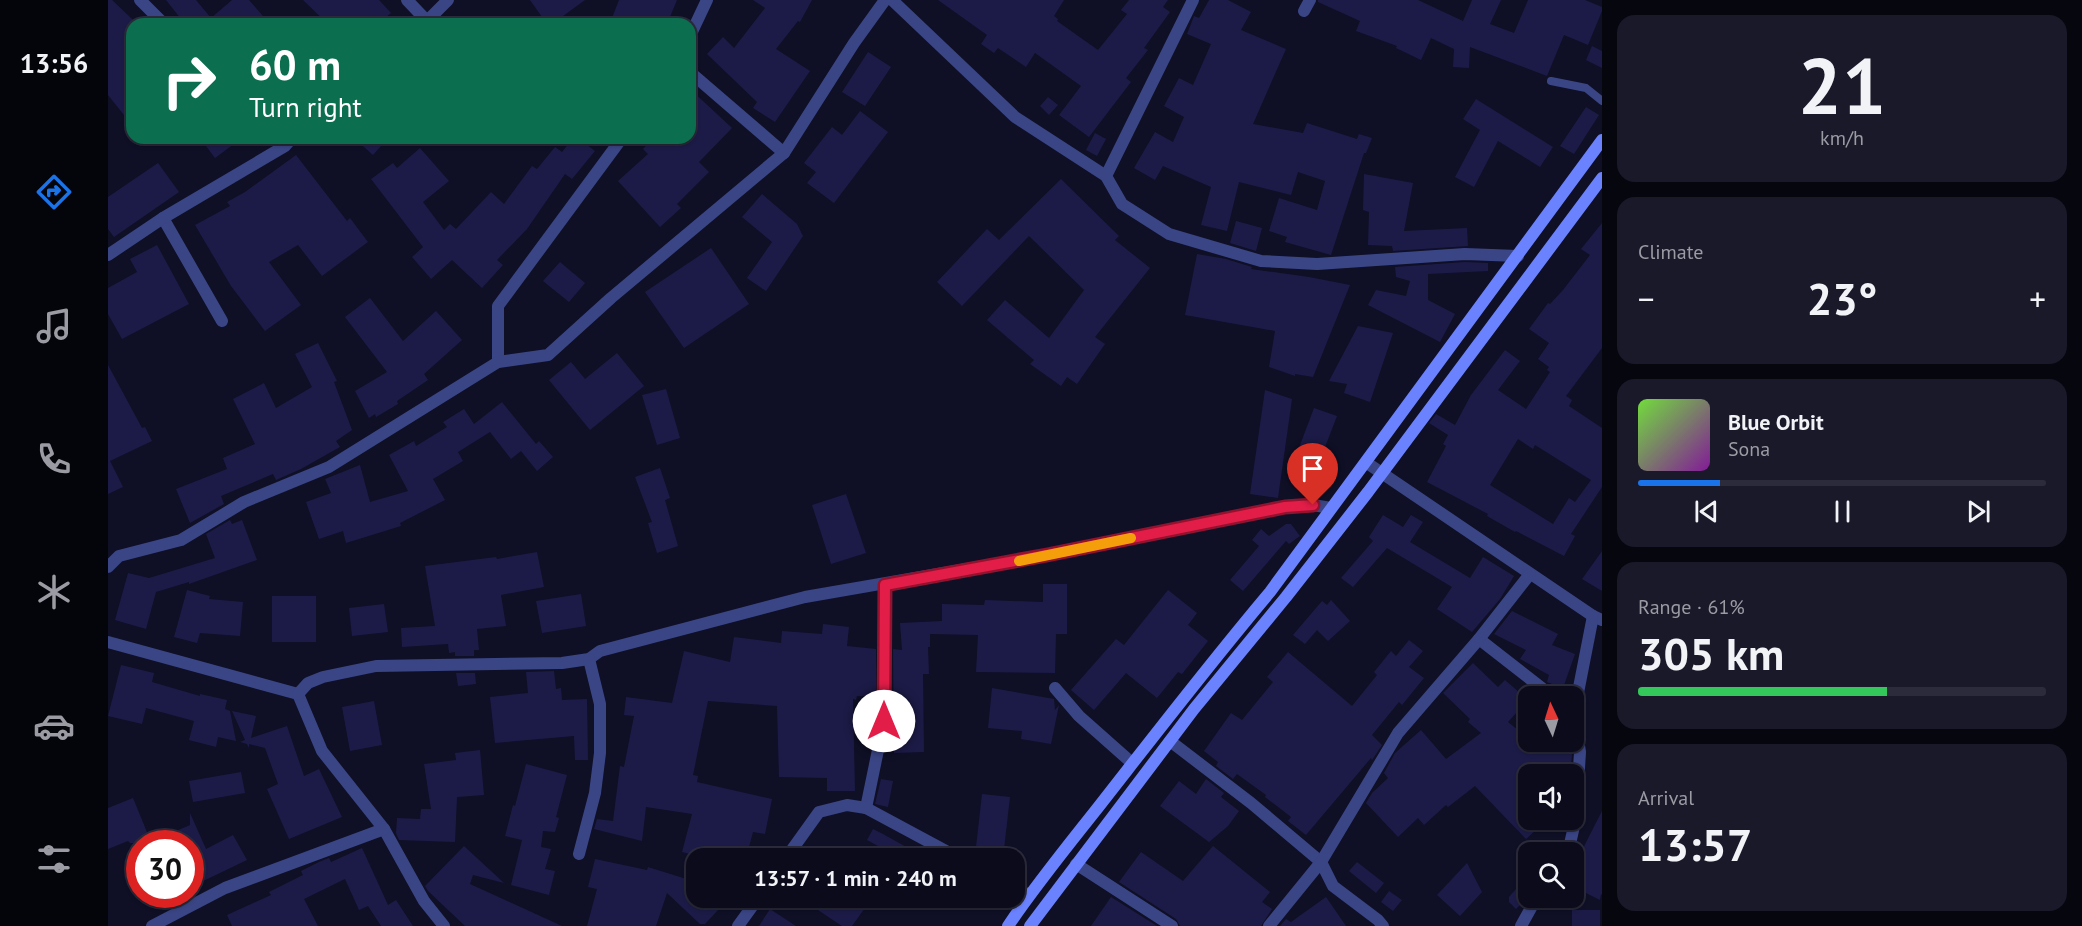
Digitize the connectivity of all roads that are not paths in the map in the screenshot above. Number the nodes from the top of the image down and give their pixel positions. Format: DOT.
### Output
graph roads {
  1 [pos="140,0"];
  2 [pos="407,0"];
  3 [pos="448,0"];
  4 [pos="707,0"];
  5 [pos="885,0"];
  6 [pos="892,0"];
  7 [pos="1193,0"];
  8 [pos="158,18"];
  9 [pos="422,18"];
  10 [pos="431,18"];
  11 [pos="696,23"];
  12 [pos="696,77"];
  13 [pos="1551,81"];
  14 [pos="1602,101"];
  15 [pos="1602,140"];
  16 [pos="280,144"];
  17 [pos="618,144"];
  18 [pos="784,153"];
  19 [pos="1106,176"];
  20 [pos="1602,178"];
  21 [pos="163,218"];
  22 [pos="108,255"];
  23 [pos="1518,256"];
  24 [pos="222,321"];
  25 [pos="498,362"];
  26 [pos="1366,463"];
  27 [pos="1382,474"];
  28 [pos="1331,508"];
  29 [pos="108,567"];
  30 [pos="1530,574"];
  31 [pos="885,585"];
  32 [pos="1597,618"];
  33 [pos="1479,639"];
  34 [pos="108,642"];
  35 [pos="589,659"];
  36 [pos="1539,686"];
  37 [pos="1581,686"];
  38 [pos="1055,688"];
  39 [pos="297,694"];
  40 [pos="1170,741"];
  41 [pos="1580,752"];
  42 [pos="1132,763"];
  43 [pos="866,808"];
  44 [pos="384,829"];
  45 [pos="1570,842"];
  46 [pos="793,848"];
  47 [pos="940,848"];
  48 [pos="579,854"];
  49 [pos="1321,862"];
  50 [pos="1076,864"];
  51 [pos="1025,893"];
  52 [pos="1029,895"];
  53 [pos="751,908"];
  54 [pos="1531,908"];
  55 [pos="152,926"];
  56 [pos="444,926"];
  57 [pos="738,926"];
  58 [pos="1008,926"];
  59 [pos="1030,926"];
  60 [pos="1172,926"];
  61 [pos="1269,926"];
  62 [pos="1383,926"];
  63 [pos="1521,926"];
  1 -- 8 [label="street"];
  2 -- 9 [label="street"];
  3 -- 10 [label="street"];
  4 -- 11 [label="street"];
  5 -- 18 [label="street"];
  6 -- 19 [label="street"];
  7 -- 19 [label="street"];
  12 -- 18 [label="street"];
  13 -- 14 [label="lane"];
  15 -- 23 [label="main road"];
  16 -- 21 [label="street"];
  17 -- 25 [label="street"];
  18 -- 25 [label="street"];
  19 -- 23 [label="street"];
  20 -- 27 [label="main road"];
  21 -- 22 [label="street"];
  21 -- 24 [label="street"];
  23 -- 26 [label="main road"];
  25 -- 29 [label="street"];
  26 -- 27 [label="street"];
  26 -- 28 [label="main road"];
  27 -- 30 [label="street"];
  27 -- 40 [label="main road"];
  28 -- 31 [label="street"];
  28 -- 42 [label="main road"];
  30 -- 32 [label="street"];
  30 -- 33 [label="street"];
  31 -- 35 [label="street"];
  31 -- 43 [label="street"];
  32 -- 37 [label="street"];
  33 -- 36 [label="street"];
  33 -- 49 [label="street"];
  34 -- 39 [label="street"];
  35 -- 39 [label="street"];
  35 -- 48 [label="street"];
  38 -- 42 [label="street"];
  39 -- 44 [label="street"];
  40 -- 49 [label="street"];
  40 -- 50 [label="main road"];
  41 -- 45 [label="street"];
  42 -- 52 [label="main road"];
  43 -- 46 [label="street"];
  43 -- 47 [label="street"];
  44 -- 55 [label="street"];
  44 -- 56 [label="street"];
  49 -- 61 [label="street"];
  49 -- 62 [label="street"];
  50 -- 59 [label="main road"];
  50 -- 60 [label="street"];
  51 -- 52 [label="street"];
  52 -- 58 [label="main road"];
  53 -- 57 [label="street"];
  54 -- 63 [label="street"];
}
